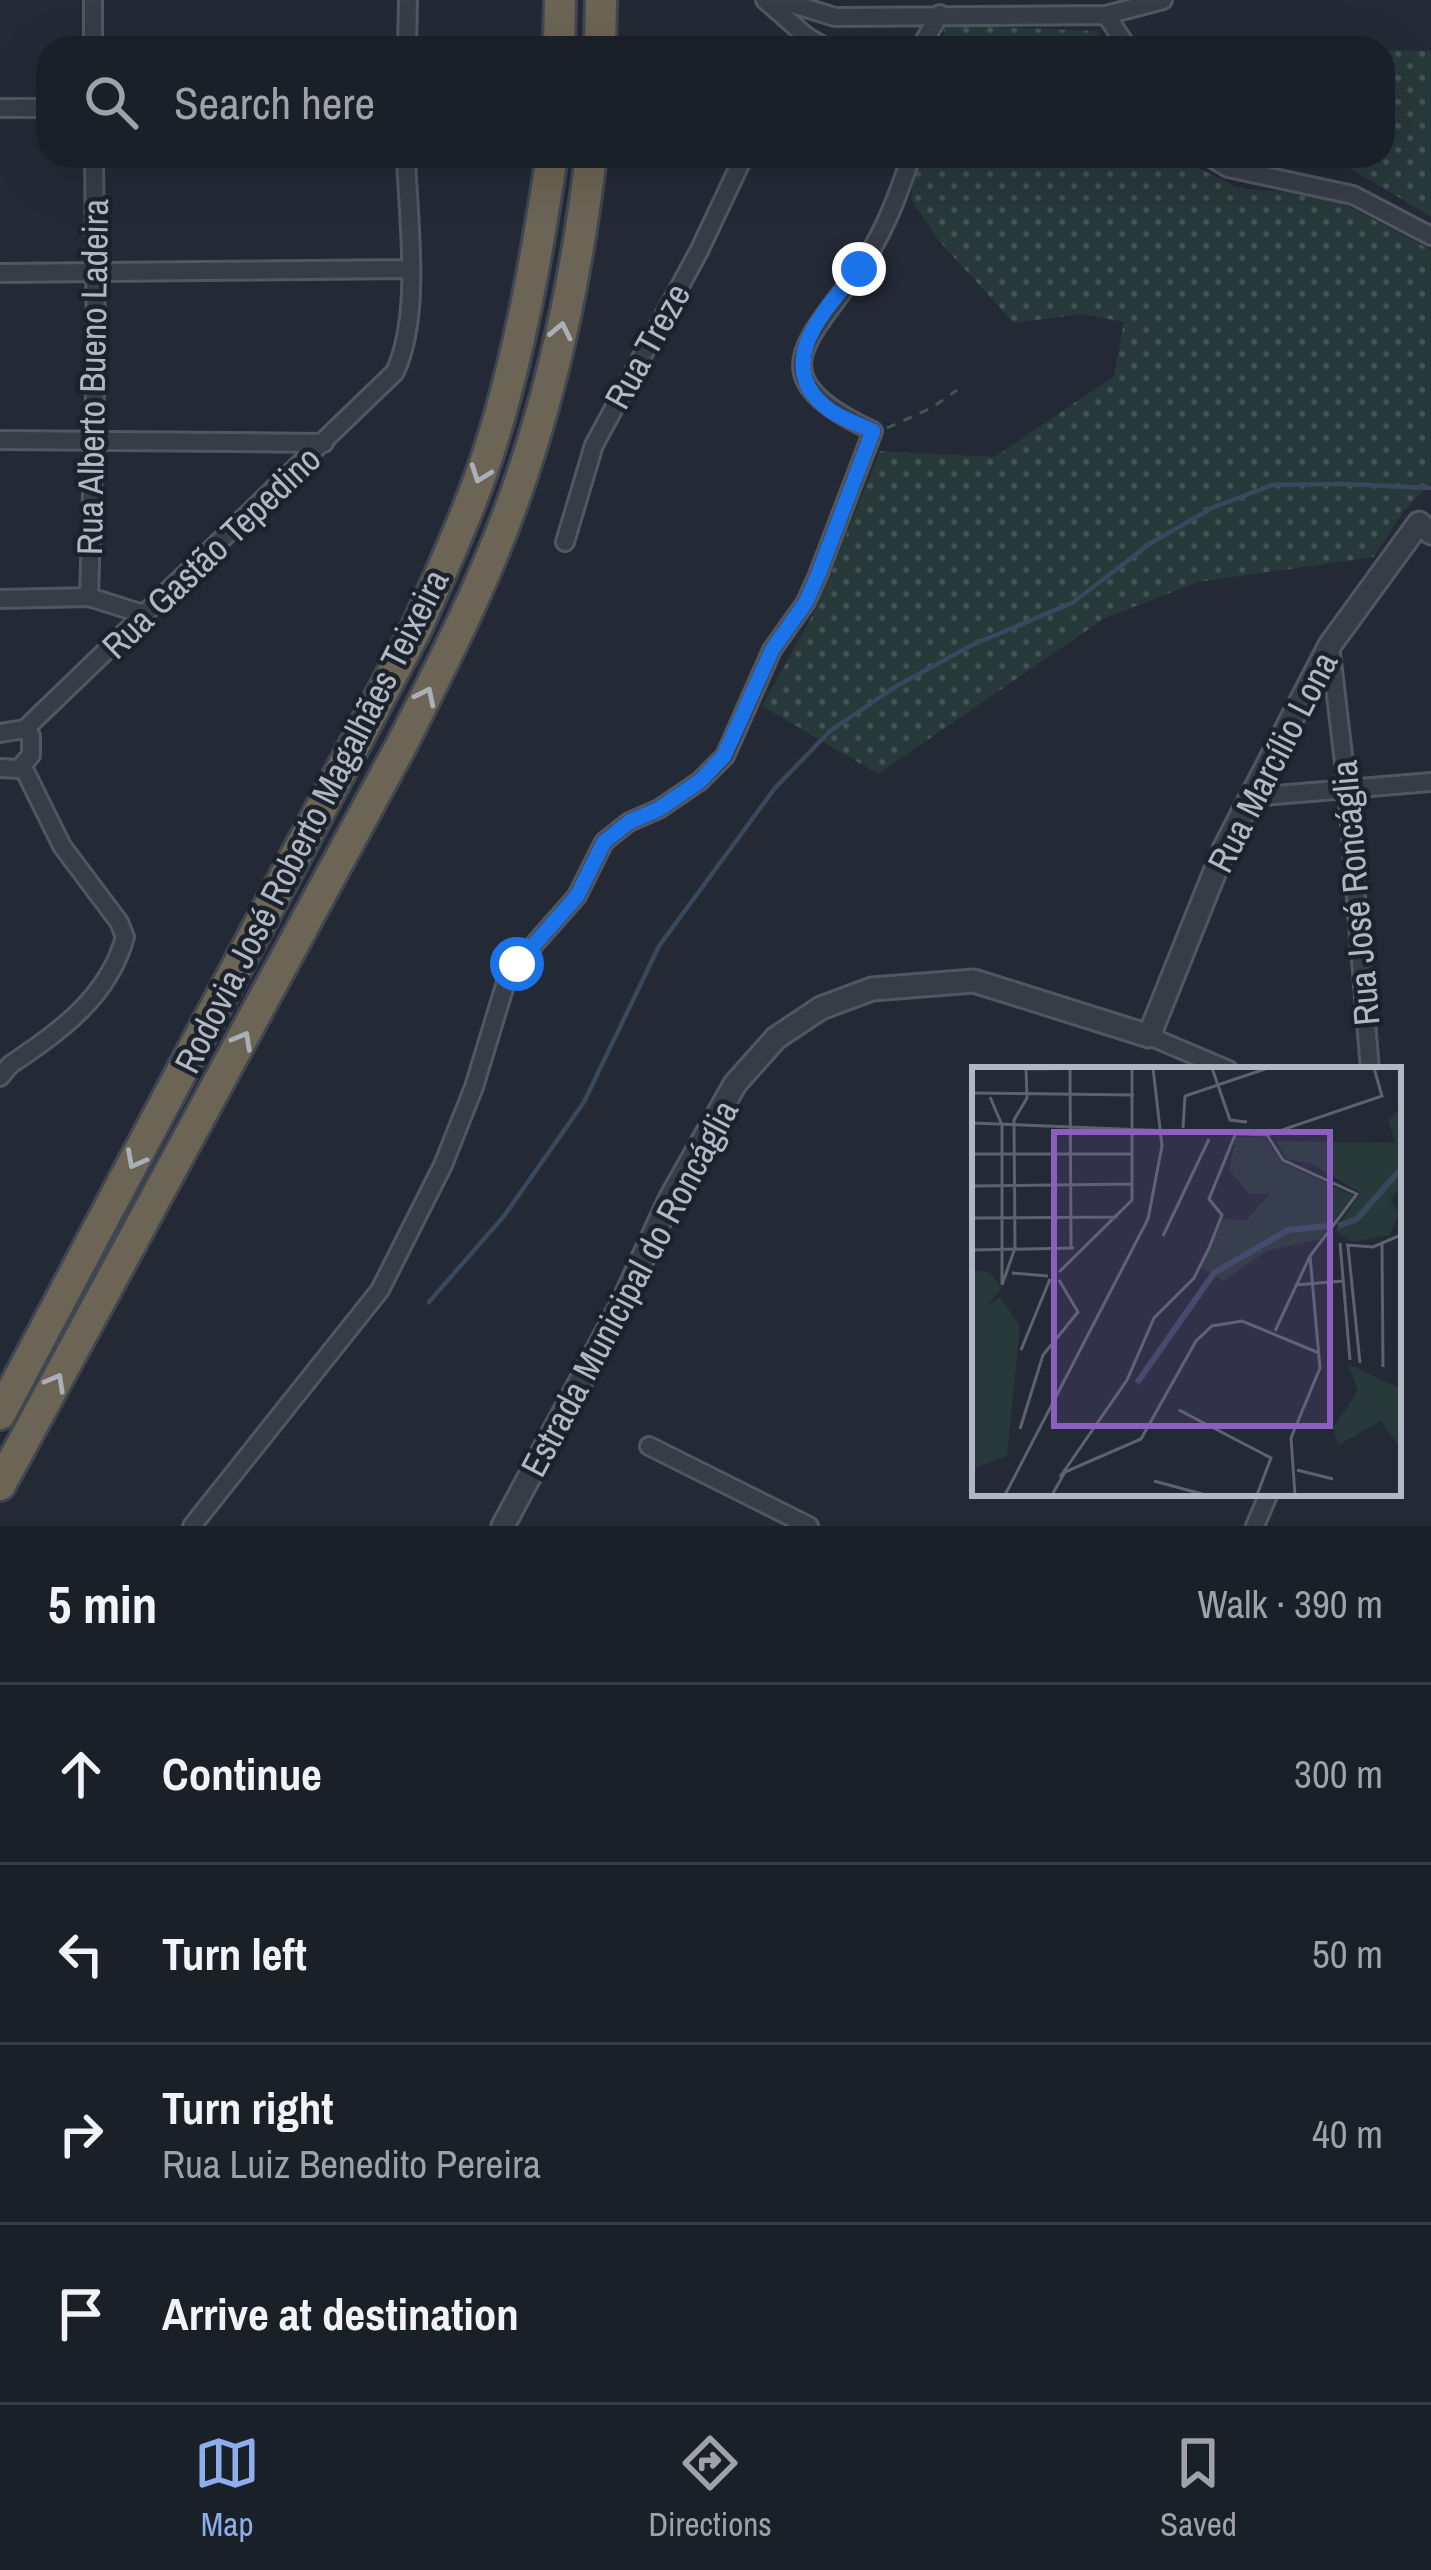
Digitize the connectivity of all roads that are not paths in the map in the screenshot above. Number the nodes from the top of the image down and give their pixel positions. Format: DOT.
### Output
graph roads {
  1 [pos="93,0"];
  2 [pos="408,0"];
  3 [pos="560,0"];
  4 [pos="601,0"];
  5 [pos="764,0"];
  6 [pos="780,0"];
  7 [pos="1163,0"];
  8 [pos="940,14"];
  9 [pos="1106,15"];
  10 [pos="93,36"];
  11 [pos="407,36"];
  12 [pos="559,36"];
  13 [pos="600,36"];
  14 [pos="797,36"];
  15 [pos="927,36"];
  16 [pos="1120,36"];
  17 [pos="36,107"];
  18 [pos="0,108"];
  19 [pos="94,168"];
  20 [pos="406,168"];
  21 [pos="550,168"];
  22 [pos="589,168"];
  23 [pos="738,168"];
  24 [pos="907,168"];
  25 [pos="1228,168"];
  26 [pos="1431,236"];
  27 [pos="409,269"];
  28 [pos="95,272"];
  29 [pos="0,273"];
  30 [pos="93,439"];
  31 [pos="0,440"];
  32 [pos="324,442"];
  33 [pos="1427,521"];
  34 [pos="565,542"];
  35 [pos="89,597"];
  36 [pos="0,599"];
  37 [pos="143,614"];
  38 [pos="1330,645"];
  39 [pos="25,729"];
  40 [pos="0,733"];
  41 [pos="23,767"];
  42 [pos="0,768"];
  43 [pos="1431,782"];
  44 [pos="1347,788"];
  45 [pos="1251,797"];
  46 [pos="1148,1036"];
  47 [pos="1222,1067"];
  48 [pos="1370,1067"];
  49 [pos="0,1077"];
  50 [pos="0,1414"];
  51 [pos="649,1446"];
  52 [pos="0,1485"];
  53 [pos="1267,1496"];
  54 [pos="192,1526"];
  55 [pos="503,1526"];
  56 [pos="809,1526"];
  57 [pos="1256,1526"];
  1 -- 10 [label="street"];
  2 -- 11 [label="street"];
  3 -- 12 [label="highway"];
  4 -- 13 [label="highway"];
  5 -- 14 [label="street"];
  6 -- 8 [label="street"];
  7 -- 9 [label="street"];
  8 -- 9 [label="street"];
  8 -- 15 [label="street"];
  9 -- 16 [label="street"];
  17 -- 18 [label="street"];
  19 -- 28 [label="street, Rua Alberto Bueno Ladeira"];
  20 -- 27 [label="street"];
  21 -- 50 [label="highway, Rodovia José Roberto Magalhães Teixeira, one-way"];
  52 -- 22 [label="highway, Rodovia José Roberto Magalhães Teixeira, one-way"];
  23 -- 34 [label="street, Rua Treze"];
  24 -- 54 [label="street"];
  25 -- 26 [label="street"];
  27 -- 28 [label="street"];
  27 -- 32 [label="street, Rua Gastão Tepedino"];
  28 -- 29 [label="street"];
  28 -- 30 [label="street, Rua Alberto Bueno Ladeira"];
  30 -- 31 [label="street"];
  30 -- 32 [label="street"];
  30 -- 35 [label="street, Rua Alberto Bueno Ladeira"];
  32 -- 37 [label="street, Rua Gastão Tepedino"];
  33 -- 38 [label="street, Rua Marcílio Lona"];
  35 -- 36 [label="street"];
  35 -- 37 [label="street"];
  37 -- 39 [label="street, Rua Gastão Tepedino"];
  38 -- 44 [label="street, Rua José Roncáglia"];
  38 -- 45 [label="street, Rua Marcílio Lona"];
  39 -- 40 [label="street"];
  39 -- 41 [label="street"];
  41 -- 42 [label="street"];
  41 -- 49 [label="street"];
  43 -- 44 [label="street"];
  44 -- 45 [label="street"];
  44 -- 48 [label="street, Rua José Roncáglia"];
  45 -- 46 [label="street, Rua Marcílio Lona"];
  46 -- 47 [label="street, Estrada Municipal do Roncáglia"];
  46 -- 55 [label="street, Estrada Municipal do Roncáglia"];
  51 -- 56 [label="street"];
  53 -- 57 [label="street"];
}
